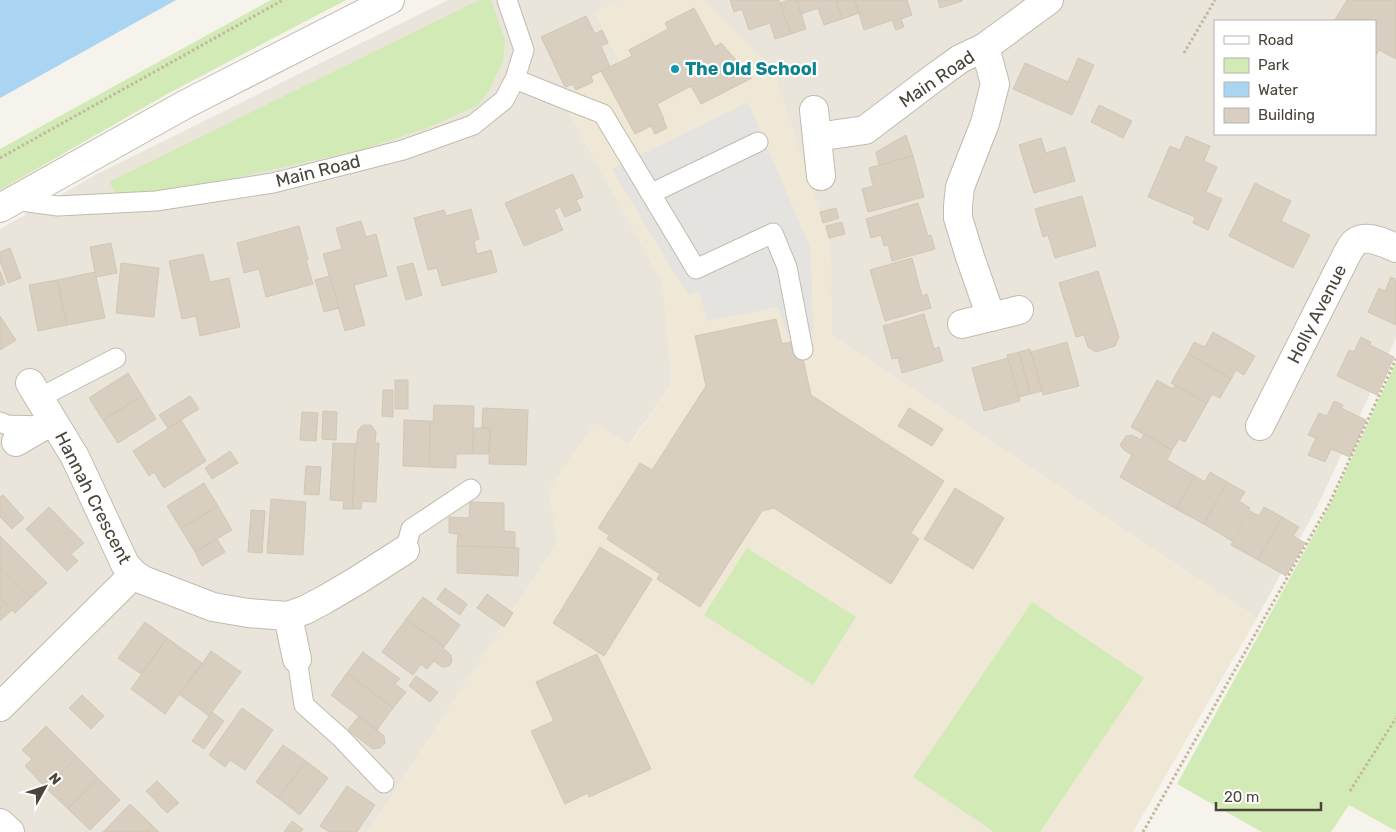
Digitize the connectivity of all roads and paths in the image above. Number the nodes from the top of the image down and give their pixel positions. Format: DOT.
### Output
graph roads {
  1 [pos="284,0"];
  2 [pos="390,0"];
  3 [pos="507,0"];
  4 [pos="1049,0"];
  5 [pos="1215,0"];
  6 [pos="985,47"];
  7 [pos="1184,53"];
  8 [pos="515,78"];
  9 [pos="814,110"];
  10 [pos="817,137"];
  11 [pos="758,142"];
  12 [pos="0,158"];
  13 [pos="821,176"];
  14 [pos="652,193"];
  15 [pos="7,204"];
  16 [pos="1396,248"];
  17 [pos="1019,310"];
  18 [pos="991,317"];
  19 [pos="962,324"];
  20 [pos="803,350"];
  21 [pos="116,358"];
  22 [pos="1396,359"];
  23 [pos="41,407"];
  24 [pos="1260,426"];
  25 [pos="8,432"];
  26 [pos="471,489"];
  27 [pos="405,550"];
  28 [pos="134,574"];
  29 [pos="288,616"];
  30 [pos="297,658"];
  31 [pos="0,707"];
  32 [pos="1396,718"];
  33 [pos="384,783"];
  34 [pos="1350,791"];
  35 [pos="0,823"];
  36 [pos="10,832"];
  37 [pos="1143,832"];
  1 -- 12 [label="path"];
  2 -- 15 [label="street, Main Road"];
  3 -- 8 [label="lane, Main Road"];
  4 -- 6 [label="street, Main Road"];
  5 -- 7 [label="path"];
  6 -- 10 [label="street, Main Road"];
  6 -- 18 [label="street"];
  8 -- 14 [label="lane"];
  8 -- 15 [label="lane, Main Road"];
  9 -- 10 [label="street"];
  10 -- 13 [label="street"];
  11 -- 14 [label="lane"];
  14 -- 20 [label="lane"];
  16 -- 24 [label="street, Holly Avenue"];
  17 -- 18 [label="street"];
  18 -- 19 [label="street"];
  21 -- 23 [label="lane"];
  22 -- 37 [label="path"];
  23 -- 25 [label="street, Hannah Crescent"];
  23 -- 28 [label="street, Hannah Crescent"];
  26 -- 27 [label="lane"];
  27 -- 29 [label="street, Hannah Crescent"];
  28 -- 29 [label="street, Hannah Crescent"];
  28 -- 31 [label="street, Hannah Crescent"];
  29 -- 30 [label="street"];
  30 -- 33 [label="lane"];
  32 -- 34 [label="path"];
  35 -- 36 [label="street"];
}
